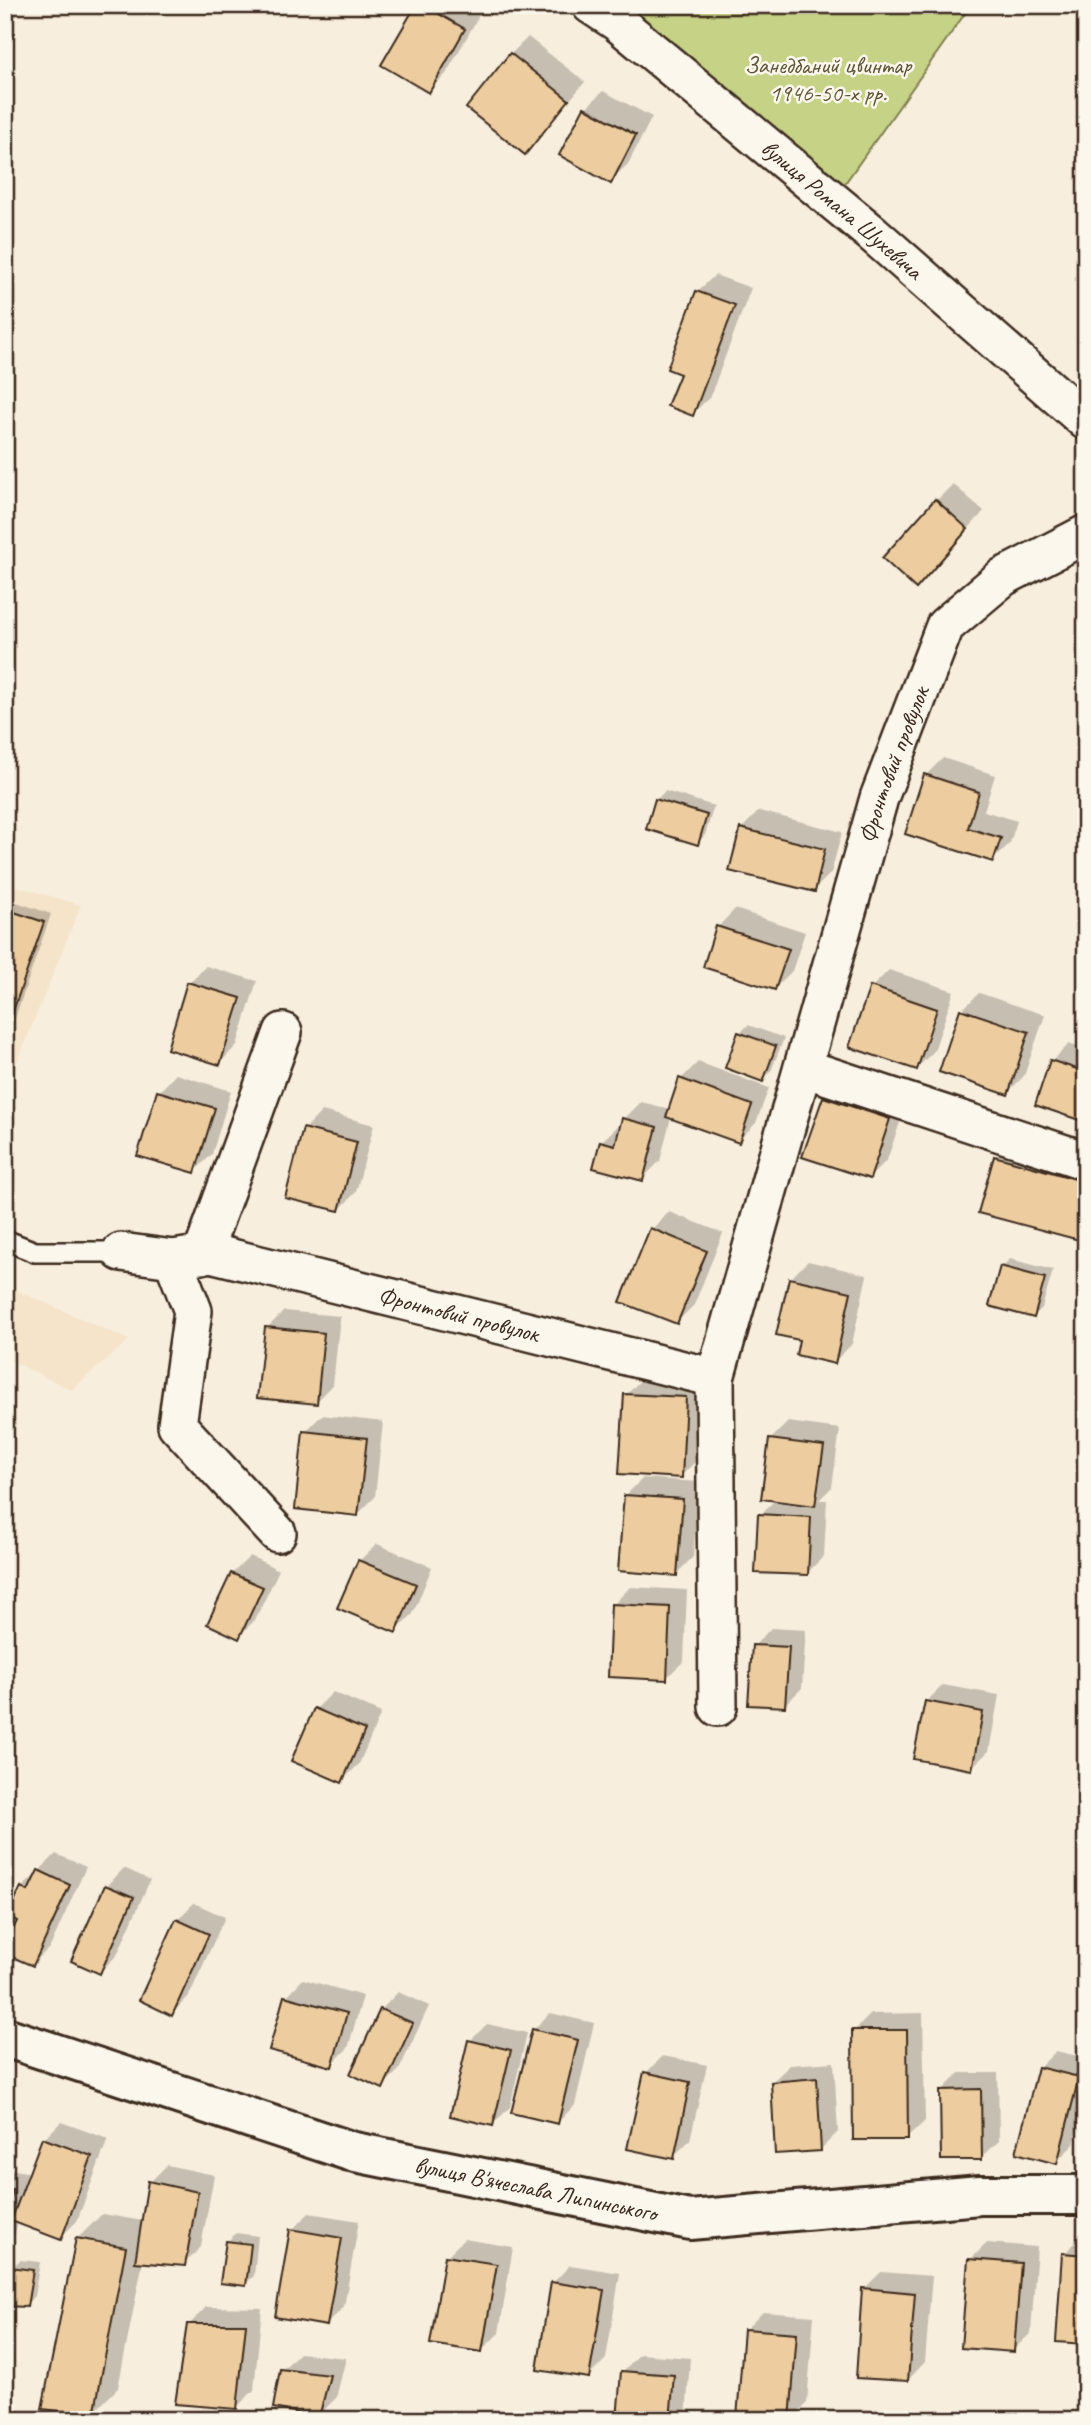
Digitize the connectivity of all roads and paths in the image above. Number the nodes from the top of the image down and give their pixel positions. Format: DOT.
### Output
graph roads {
  1 [pos="592,5"];
  2 [pos="1086,421"];
  3 [pos="1086,534"];
  4 [pos="283,1032"];
  5 [pos="804,1068"];
  6 [pos="1086,1161"];
  7 [pos="5,1240"];
  8 [pos="121,1252"];
  9 [pos="188,1257"];
  10 [pos="715,1378"];
  11 [pos="277,1532"];
  12 [pos="718,1707"];
  13 [pos="5,2037"];
  14 [pos="1086,2195"];
  1 -- 2 [label="street, вулиця Романа Шухевича"];
  3 -- 5 [label="street, Фронтовий провулок"];
  4 -- 9 [label="street"];
  5 -- 6 [label="street"];
  5 -- 10 [label="street, Фронтовий провулок"];
  7 -- 8 [label="lane"];
  8 -- 9 [label="street, Фронтовий провулок"];
  9 -- 10 [label="street, Фронтовий провулок"];
  9 -- 11 [label="street"];
  10 -- 12 [label="street, Фронтовий провулок"];
  13 -- 14 [label="street, вулиця В'ячеслава Липинського"];
}
